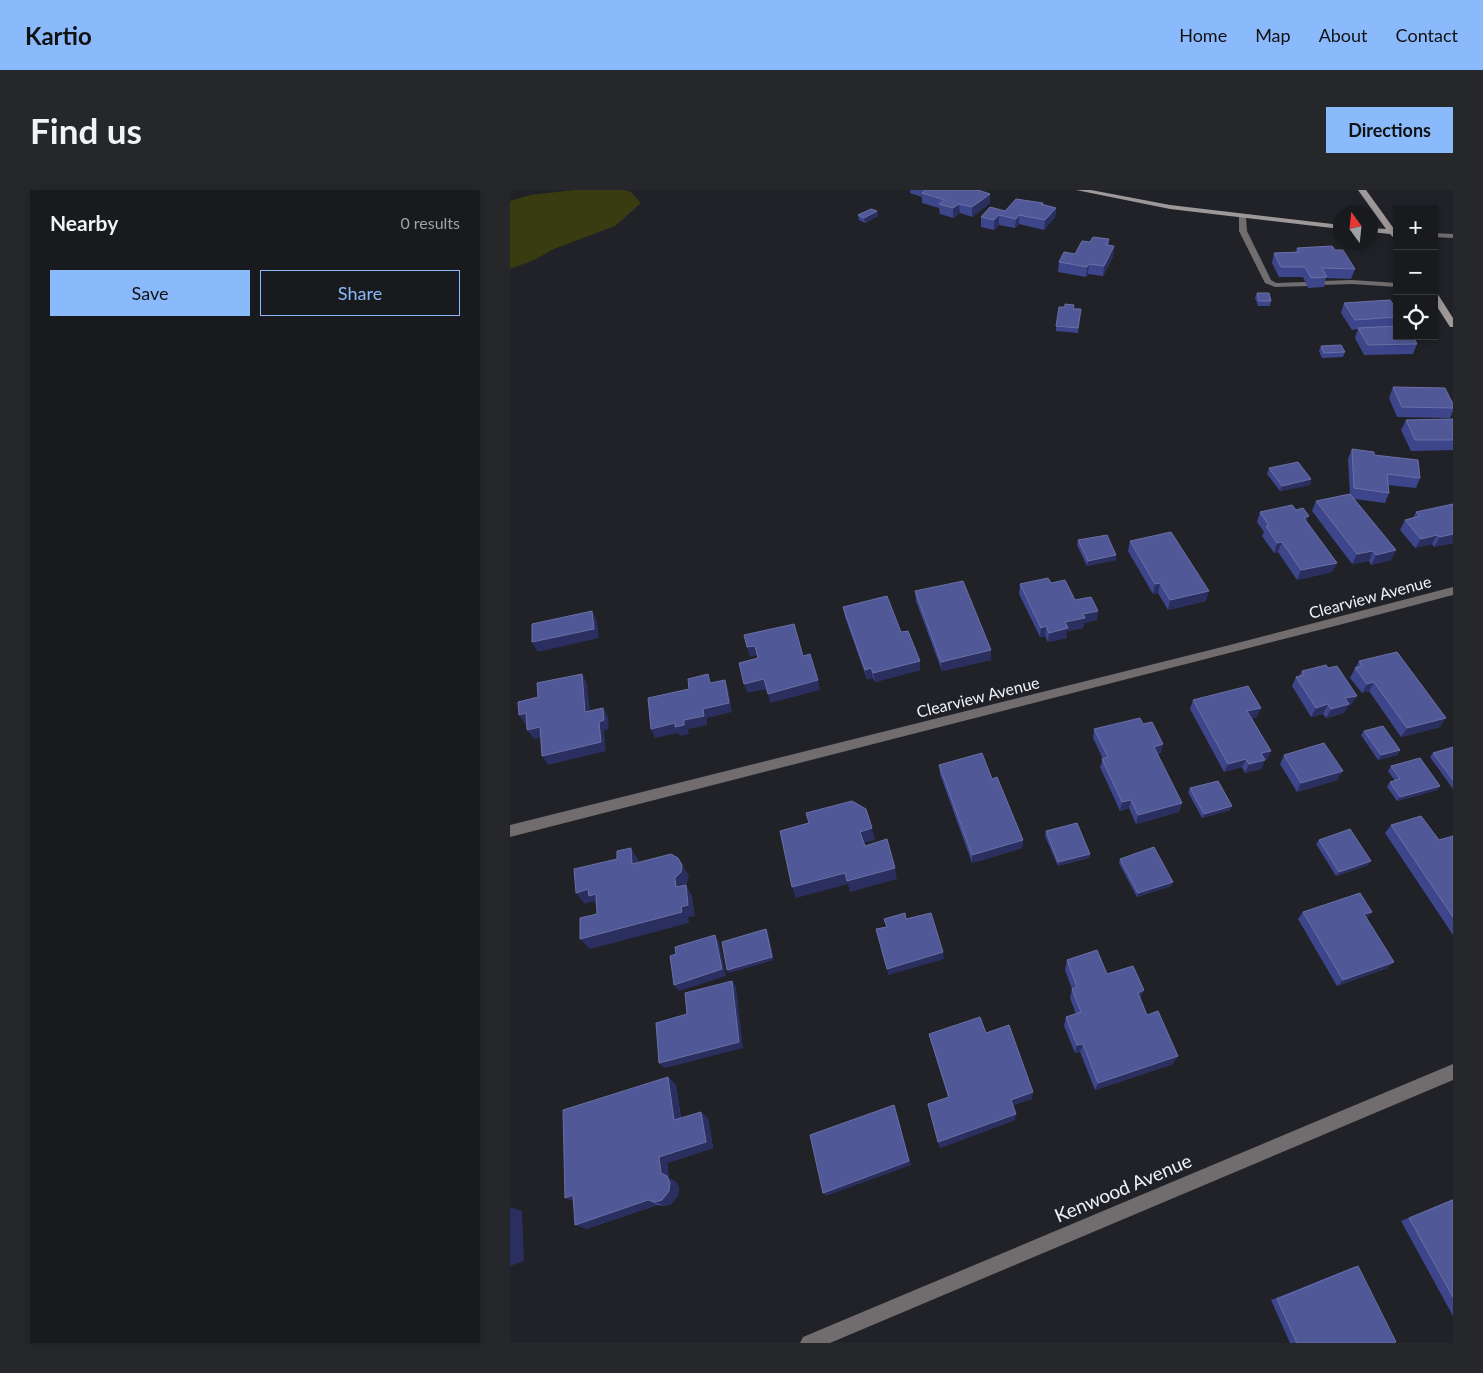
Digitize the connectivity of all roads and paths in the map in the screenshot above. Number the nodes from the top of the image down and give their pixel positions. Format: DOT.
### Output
graph roads {
  1 [pos="1080,190"];
  2 [pos="1362,190"];
  3 [pos="1242,217"];
  4 [pos="1333,226"];
  5 [pos="1378,231"];
  6 [pos="1393,231"];
  7 [pos="1393,232"];
  8 [pos="1438,235"];
  9 [pos="1453,236"];
  10 [pos="1321,283"];
  11 [pos="1306,284"];
  12 [pos="1393,285"];
  13 [pos="1438,301"];
  14 [pos="1453,324"];
  15 [pos="1453,591"];
  16 [pos="510,832"];
  17 [pos="1453,1072"];
  18 [pos="809,1343"];
  1 -- 3 [label="street"];
  2 -- 6 [label="street"];
  3 -- 4 [label="street"];
  3 -- 11 [label="street"];
  5 -- 7 [label="street"];
  8 -- 9 [label="street"];
  10 -- 12 [label="street"];
  13 -- 14 [label="street"];
  15 -- 16 [label="street, Clearview Avenue"];
  17 -- 18 [label="street, Kenwood Avenue"];
}
